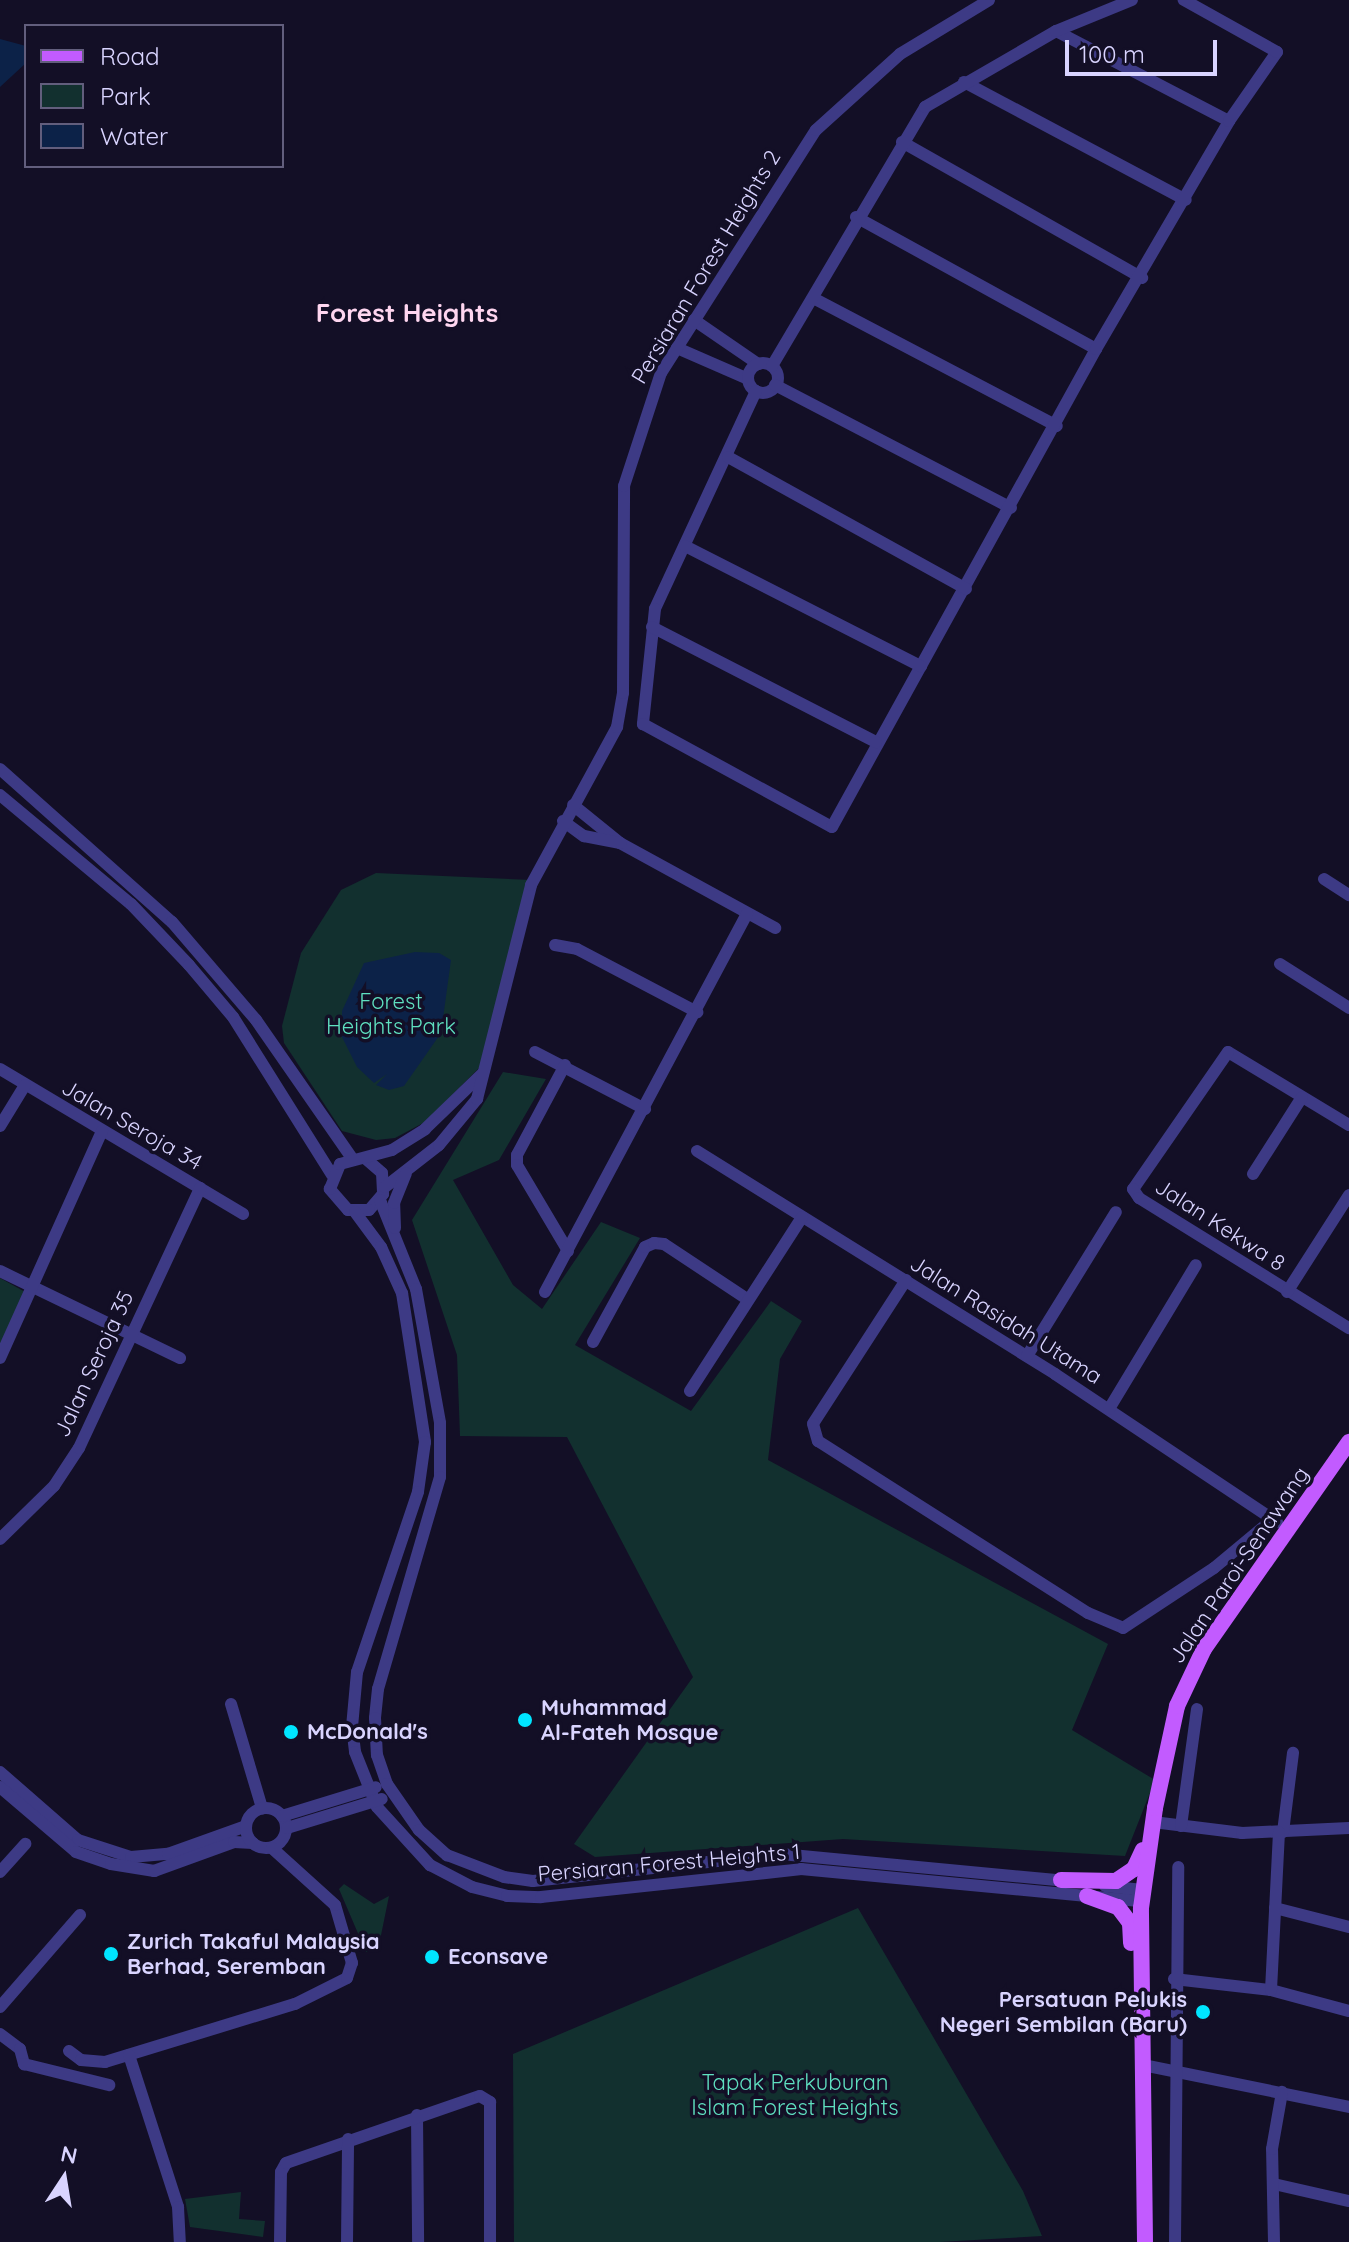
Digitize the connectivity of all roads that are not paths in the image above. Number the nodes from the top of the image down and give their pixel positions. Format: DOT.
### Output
graph roads {
  1 [pos="989,0"];
  2 [pos="1132,0"];
  3 [pos="1184,0"];
  4 [pos="1056,31"];
  5 [pos="964,82"];
  6 [pos="1229,121"];
  7 [pos="902,142"];
  8 [pos="1186,200"];
  9 [pos="856,217"];
  10 [pos="1142,278"];
  11 [pos="815,299"];
  12 [pos="694,320"];
  13 [pos="677,348"];
  14 [pos="1096,349"];
  15 [pos="758,364"];
  16 [pos="772,366"];
  17 [pos="748,379"];
  18 [pos="775,385"];
  19 [pos="756,391"];
  20 [pos="1057,426"];
  21 [pos="728,457"];
  22 [pos="1011,508"];
  23 [pos="685,546"];
  24 [pos="966,589"];
  25 [pos="652,627"];
  26 [pos="921,666"];
  27 [pos="876,742"];
  28 [pos="0,769"];
  29 [pos="0,795"];
  30 [pos="573,805"];
  31 [pos="563,821"];
  32 [pos="620,843"];
  33 [pos="1324,879"];
  34 [pos="1349,895"];
  35 [pos="747,913"];
  36 [pos="775,928"];
  37 [pos="555,945"];
  38 [pos="1280,964"];
  39 [pos="1349,1008"];
  40 [pos="697,1012"];
  41 [pos="535,1052"];
  42 [pos="565,1065"];
  43 [pos="487,1068"];
  44 [pos="0,1069"];
  45 [pos="25,1085"];
  46 [pos="1302,1097"];
  47 [pos="645,1109"];
  48 [pos="1349,1125"];
  49 [pos="0,1126"];
  50 [pos="102,1131"];
  51 [pos="697,1151"];
  52 [pos="352,1158"];
  53 [pos="366,1159"];
  54 [pos="408,1170"];
  55 [pos="1253,1174"];
  56 [pos="332,1175"];
  57 [pos="385,1187"];
  58 [pos="200,1188"];
  59 [pos="1349,1195"];
  60 [pos="380,1200"];
  61 [pos="355,1212"];
  62 [pos="1116,1212"];
  63 [pos="243,1214"];
  64 [pos="802,1217"];
  65 [pos="399,1248"];
  66 [pos="568,1251"];
  67 [pos="1196,1265"];
  68 [pos="0,1271"];
  69 [pos="906,1280"];
  70 [pos="32,1288"];
  71 [pos="545,1292"];
  72 [pos="1287,1292"];
  73 [pos="747,1299"];
  74 [pos="1349,1328"];
  75 [pos="131,1332"];
  76 [pos="593,1342"];
  77 [pos="1027,1356"];
  78 [pos="0,1358"];
  79 [pos="180,1358"];
  80 [pos="690,1391"];
  81 [pos="1109,1409"];
  82 [pos="1349,1442"];
  83 [pos="1273,1519"];
  84 [pos="5,1524"];
  85 [pos="1290,1530"];
  86 [pos="0,1539"];
  87 [pos="231,1704"];
  88 [pos="1197,1709"];
  89 [pos="1293,1753"];
  90 [pos="0,1772"];
  91 [pos="0,1787"];
  92 [pos="390,1790"];
  93 [pos="372,1795"];
  94 [pos="262,1808"];
  95 [pos="1154,1815"];
  96 [pos="285,1822"];
  97 [pos="246,1826"];
  98 [pos="1181,1826"];
  99 [pos="1349,1828"];
  100 [pos="1281,1832"];
  101 [pos="253,1843"];
  102 [pos="25,1844"];
  103 [pos="272,1848"];
  104 [pos="1178,1867"];
  105 [pos="0,1872"];
  106 [pos="1061,1880"];
  107 [pos="1087,1896"];
  108 [pos="1143,1896"];
  109 [pos="1275,1908"];
  110 [pos="80,1915"];
  111 [pos="1349,1927"];
  112 [pos="1174,1979"];
  113 [pos="1271,1990"];
  114 [pos="1143,2003"];
  115 [pos="0,2007"];
  116 [pos="1349,2011"];
  117 [pos="0,2034"];
  118 [pos="69,2051"];
  119 [pos="129,2055"];
  120 [pos="1143,2065"];
  121 [pos="1175,2068"];
  122 [pos="109,2085"];
  123 [pos="1282,2092"];
  124 [pos="1349,2107"];
  125 [pos="417,2115"];
  126 [pos="348,2139"];
  127 [pos="1274,2184"];
  128 [pos="1349,2201"];
  129 [pos="180,2242"];
  130 [pos="280,2242"];
  131 [pos="347,2242"];
  132 [pos="418,2242"];
  133 [pos="490,2242"];
  134 [pos="1145,2242"];
  135 [pos="1175,2242"];
  136 [pos="1274,2242"];
  1 -- 12 [label="street, Persiaran Forest Heights 2"];
  2 -- 4 [label="street"];
  3 -- 6 [label="street"];
  4 -- 5 [label="street"];
  4 -- 6 [label="street"];
  5 -- 7 [label="street"];
  5 -- 8 [label="street"];
  6 -- 8 [label="street"];
  7 -- 9 [label="street"];
  7 -- 10 [label="street"];
  8 -- 10 [label="street"];
  9 -- 11 [label="street"];
  9 -- 14 [label="street"];
  10 -- 14 [label="street"];
  11 -- 16 [label="street"];
  11 -- 20 [label="street"];
  12 -- 13 [label="street, Persiaran Forest Heights 2"];
  12 -- 15 [label="street"];
  13 -- 17 [label="street"];
  13 -- 30 [label="street, Persiaran Forest Heights 2"];
  14 -- 20 [label="street"];
  15 -- 16 [label="street"];
  15 -- 17 [label="street"];
  16 -- 18 [label="street"];
  17 -- 19 [label="street"];
  18 -- 19 [label="street"];
  18 -- 22 [label="street"];
  19 -- 21 [label="street"];
  20 -- 22 [label="street"];
  21 -- 23 [label="street"];
  21 -- 24 [label="street"];
  22 -- 24 [label="street"];
  23 -- 25 [label="street"];
  23 -- 26 [label="street"];
  24 -- 26 [label="street"];
  25 -- 27 [label="street"];
  25 -- 27 [label="street"];
  26 -- 27 [label="street"];
  28 -- 52 [label="street"];
  29 -- 56 [label="street"];
  30 -- 31 [label="street, Persiaran Forest Heights 2"];
  30 -- 32 [label="street"];
  31 -- 32 [label="street"];
  31 -- 43 [label="street, Persiaran Forest Heights 2"];
  32 -- 35 [label="street"];
  33 -- 34 [label="street"];
  35 -- 36 [label="street"];
  35 -- 40 [label="street"];
  37 -- 40 [label="street"];
  38 -- 39 [label="street"];
  40 -- 47 [label="street"];
  41 -- 42 [label="street"];
  42 -- 47 [label="street"];
  42 -- 66 [label="street"];
  43 -- 53 [label="street"];
  43 -- 54 [label="street, Persiaran Forest Heights 2"];
  44 -- 45 [label="street, Jalan Seroja 34"];
  45 -- 49 [label="street"];
  45 -- 50 [label="street, Jalan Seroja 34"];
  46 -- 48 [label="street, Jalan Kekwa 8"];
  46 -- 55 [label="street"];
  46 -- 72 [label="street, Jalan Kekwa 8"];
  47 -- 66 [label="street"];
  50 -- 58 [label="street, Jalan Seroja 34"];
  50 -- 70 [label="street"];
  51 -- 64 [label="street, Jalan Rasidah Utama"];
  52 -- 53 [label="street"];
  52 -- 56 [label="street"];
  53 -- 57 [label="street"];
  54 -- 57 [label="street, Persiaran Forest Heights 2"];
  54 -- 65 [label="street"];
  56 -- 61 [label="street"];
  57 -- 60 [label="street"];
  58 -- 63 [label="street, Jalan Seroja 34"];
  58 -- 75 [label="street, Jalan Seroja 35"];
  59 -- 72 [label="street"];
  60 -- 61 [label="street"];
  60 -- 65 [label="street, Persiaran Forest Heights 1"];
  61 -- 93 [label="street, Persiaran Forest Heights 1"];
  62 -- 77 [label="street"];
  64 -- 69 [label="street, Jalan Rasidah Utama"];
  64 -- 73 [label="street"];
  65 -- 92 [label="street, Persiaran Forest Heights 1"];
  66 -- 71 [label="street"];
  67 -- 81 [label="street"];
  68 -- 70 [label="street"];
  69 -- 77 [label="street, Jalan Rasidah Utama"];
  69 -- 83 [label="street"];
  70 -- 75 [label="street"];
  70 -- 78 [label="street"];
  72 -- 74 [label="street, Jalan Kekwa 8"];
  73 -- 76 [label="street"];
  73 -- 80 [label="street"];
  75 -- 79 [label="street"];
  75 -- 84 [label="street, Jalan Seroja 35"];
  77 -- 81 [label="street, Jalan Rasidah Utama"];
  81 -- 83 [label="street, Jalan Rasidah Utama"];
  82 -- 85 [label="main road, Jalan Paroi-Senawang"];
  83 -- 85 [label="street, Jalan Rasidah Utama"];
  84 -- 86 [label="street, Jalan Seroja 35"];
  85 -- 95 [label="main road, Jalan Paroi-Senawang"];
  87 -- 94 [label="street"];
  88 -- 98 [label="street"];
  89 -- 100 [label="street"];
  90 -- 97 [label="street"];
  91 -- 101 [label="street"];
  92 -- 93 [label="street"];
  92 -- 106 [label="street, Persiaran Forest Heights 1"];
  93 -- 96 [label="street"];
  93 -- 107 [label="street, Persiaran Forest Heights 1"];
  94 -- 96 [label="street"];
  94 -- 97 [label="street"];
  95 -- 98 [label="street"];
  95 -- 106 [label="main road"];
  95 -- 108 [label="main road, Jalan Paroi-Senawang"];
  96 -- 103 [label="street"];
  97 -- 101 [label="street"];
  98 -- 100 [label="street"];
  99 -- 100 [label="street"];
  100 -- 109 [label="street"];
  101 -- 103 [label="street"];
  102 -- 105 [label="street"];
  103 -- 119 [label="street"];
  104 -- 112 [label="street"];
  106 -- 108 [label="street, Persiaran Forest Heights 1"];
  107 -- 108 [label="street, Persiaran Forest Heights 1"];
  107 -- 114 [label="main road"];
  108 -- 114 [label="main road, Jalan Paroi-Senawang"];
  109 -- 111 [label="street"];
  109 -- 113 [label="street"];
  110 -- 115 [label="street"];
  112 -- 113 [label="street"];
  112 -- 121 [label="street"];
  113 -- 116 [label="street"];
  114 -- 120 [label="main road, Jalan Paroi-Senawang"];
  117 -- 122 [label="street"];
  118 -- 119 [label="street"];
  119 -- 129 [label="street"];
  120 -- 121 [label="street"];
  120 -- 134 [label="main road, Jalan Paroi-Senawang"];
  121 -- 123 [label="street"];
  121 -- 135 [label="street"];
  123 -- 124 [label="street"];
  123 -- 127 [label="street"];
  125 -- 126 [label="street"];
  125 -- 132 [label="street"];
  125 -- 133 [label="street"];
  126 -- 130 [label="street"];
  126 -- 131 [label="street"];
  127 -- 128 [label="street"];
  127 -- 136 [label="street"];
}
